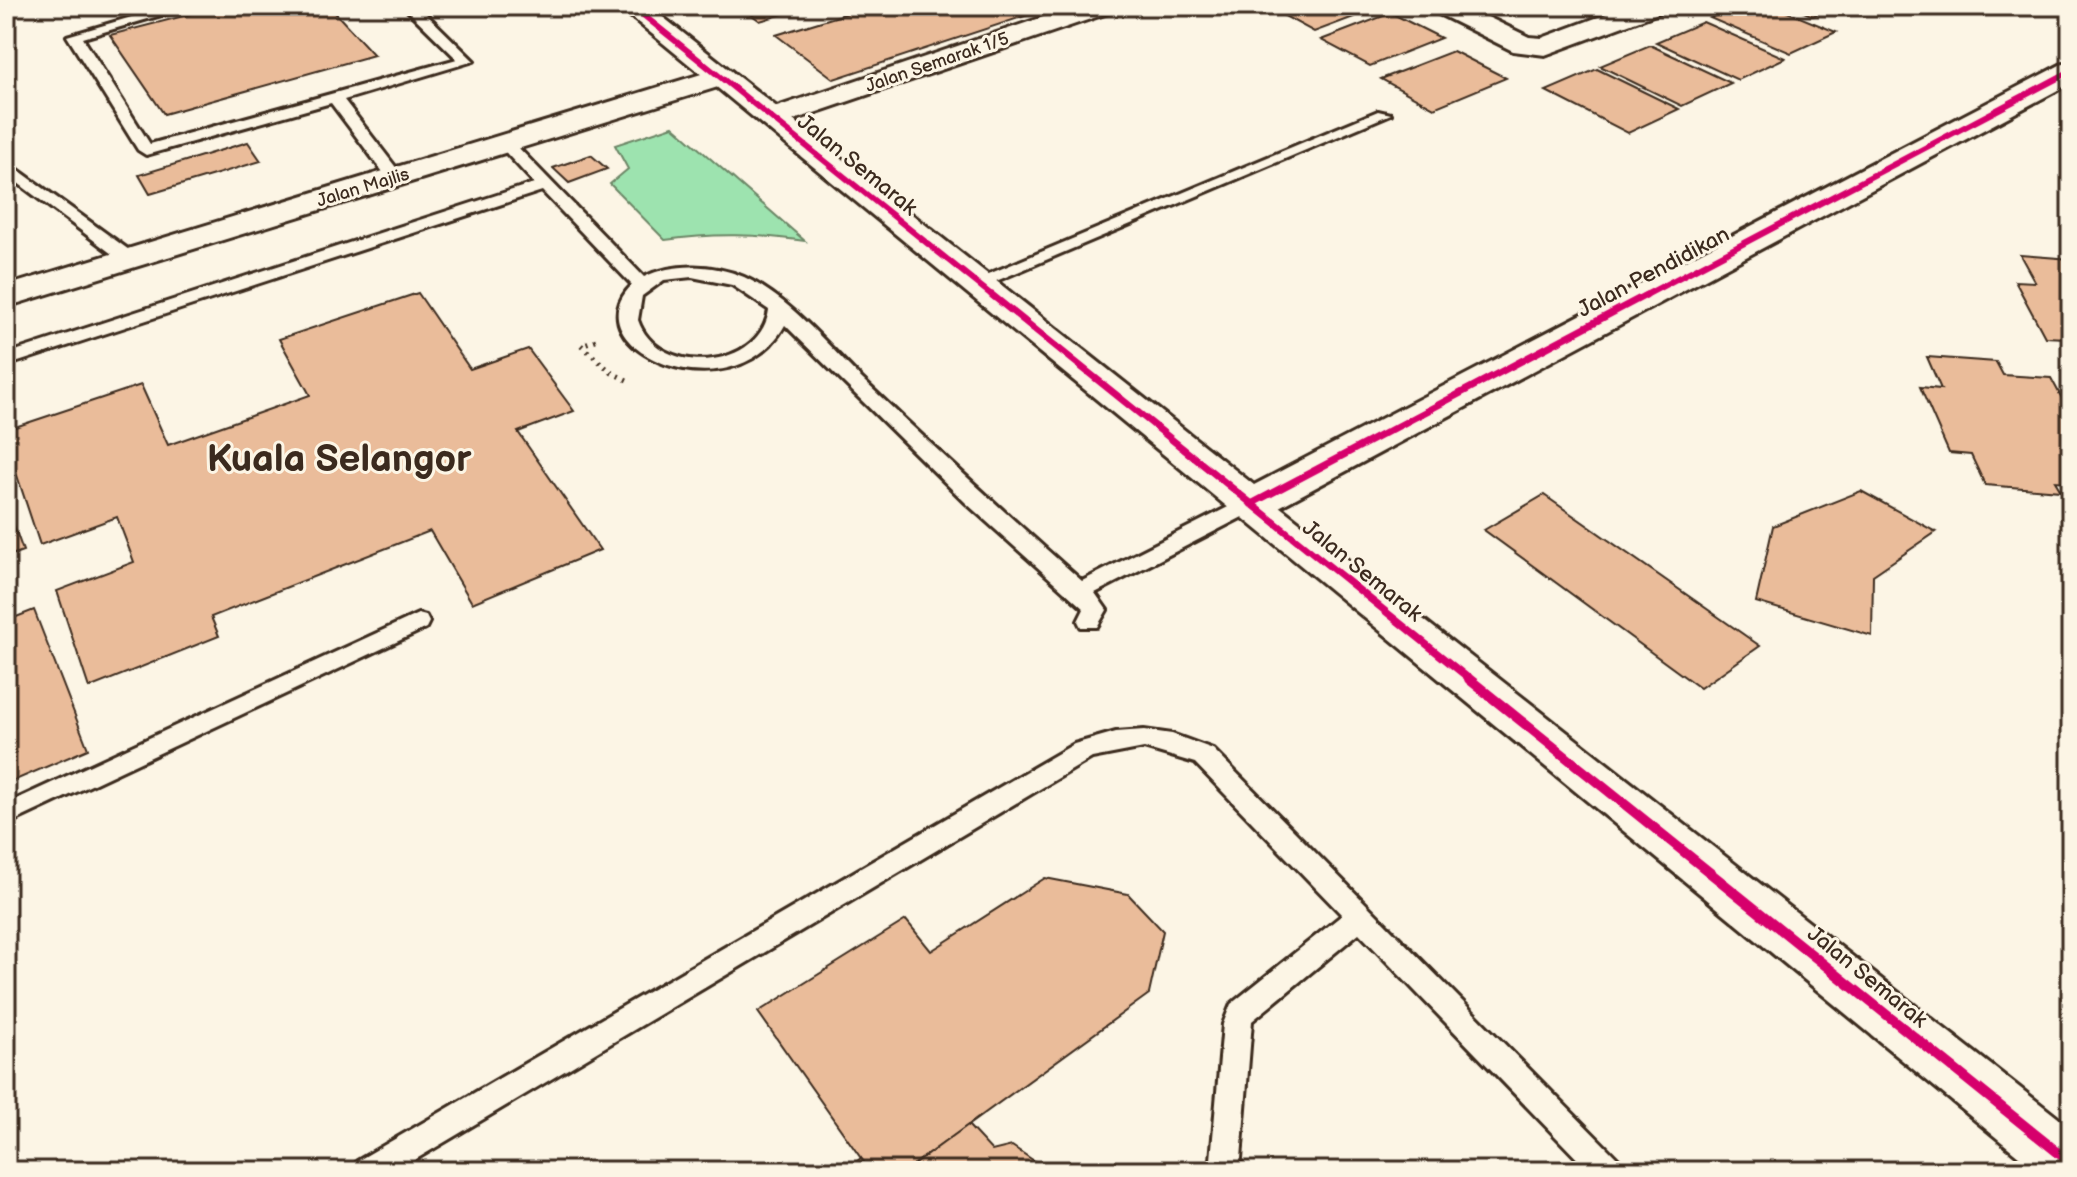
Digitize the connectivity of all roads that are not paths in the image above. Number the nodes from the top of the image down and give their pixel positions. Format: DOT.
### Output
graph roads {
  1 [pos="185,6"];
  2 [pos="410,6"];
  3 [pos="632,6"];
  4 [pos="1102,6"];
  5 [pos="1444,6"];
  6 [pos="1652,6"];
  7 [pos="2071,71"];
  8 [pos="721,77"];
  9 [pos="336,99"];
  10 [pos="1383,114"];
  11 [pos="772,118"];
  12 [pos="505,143"];
  13 [pos="6,166"];
  14 [pos="395,177"];
  15 [pos="545,185"];
  16 [pos="130,259"];
  17 [pos="976,283"];
  18 [pos="641,284"];
  19 [pos="6,297"];
  20 [pos="778,308"];
  21 [pos="6,360"];
  22 [pos="1251,504"];
  23 [pos="1080,591"];
  24 [pos="1089,621"];
  25 [pos="418,622"];
  26 [pos="6,815"];
  27 [pos="1360,916"];
  28 [pos="2071,1163"];
  29 [pos="368,1171"];
  30 [pos="1225,1171"];
  31 [pos="1609,1171"];
  1 -- 9 [label="lane"];
  2 -- 9 [label="lane"];
  3 -- 8 [label="street, Jalan Semarak"];
  4 -- 11 [label="street, Jalan Semarak 1/5"];
  5 -- 6 [label="street"];
  7 -- 22 [label="street, Jalan Pendidikan"];
  8 -- 11 [label="street, Jalan Semarak"];
  8 -- 12 [label="street, Jalan Majlis"];
  9 -- 14 [label="lane"];
  10 -- 17 [label="lane"];
  11 -- 17 [label="street, Jalan Semarak"];
  12 -- 14 [label="street, Jalan Majlis"];
  12 -- 15 [label="lane"];
  13 -- 16 [label="lane"];
  14 -- 16 [label="street, Jalan Majlis"];
  15 -- 18 [label="lane"];
  15 -- 21 [label="lane"];
  16 -- 19 [label="street, Jalan Majlis"];
  17 -- 22 [label="street, Jalan Semarak"];
  18 -- 20 [label="lane"];
  18 -- 20 [label="lane"];
  20 -- 23 [label="lane"];
  22 -- 23 [label="lane"];
  22 -- 28 [label="street, Jalan Semarak"];
  23 -- 24 [label="lane"];
  25 -- 26 [label="lane"];
  27 -- 29 [label="lane"];
  27 -- 30 [label="lane"];
  27 -- 31 [label="lane"];
}
